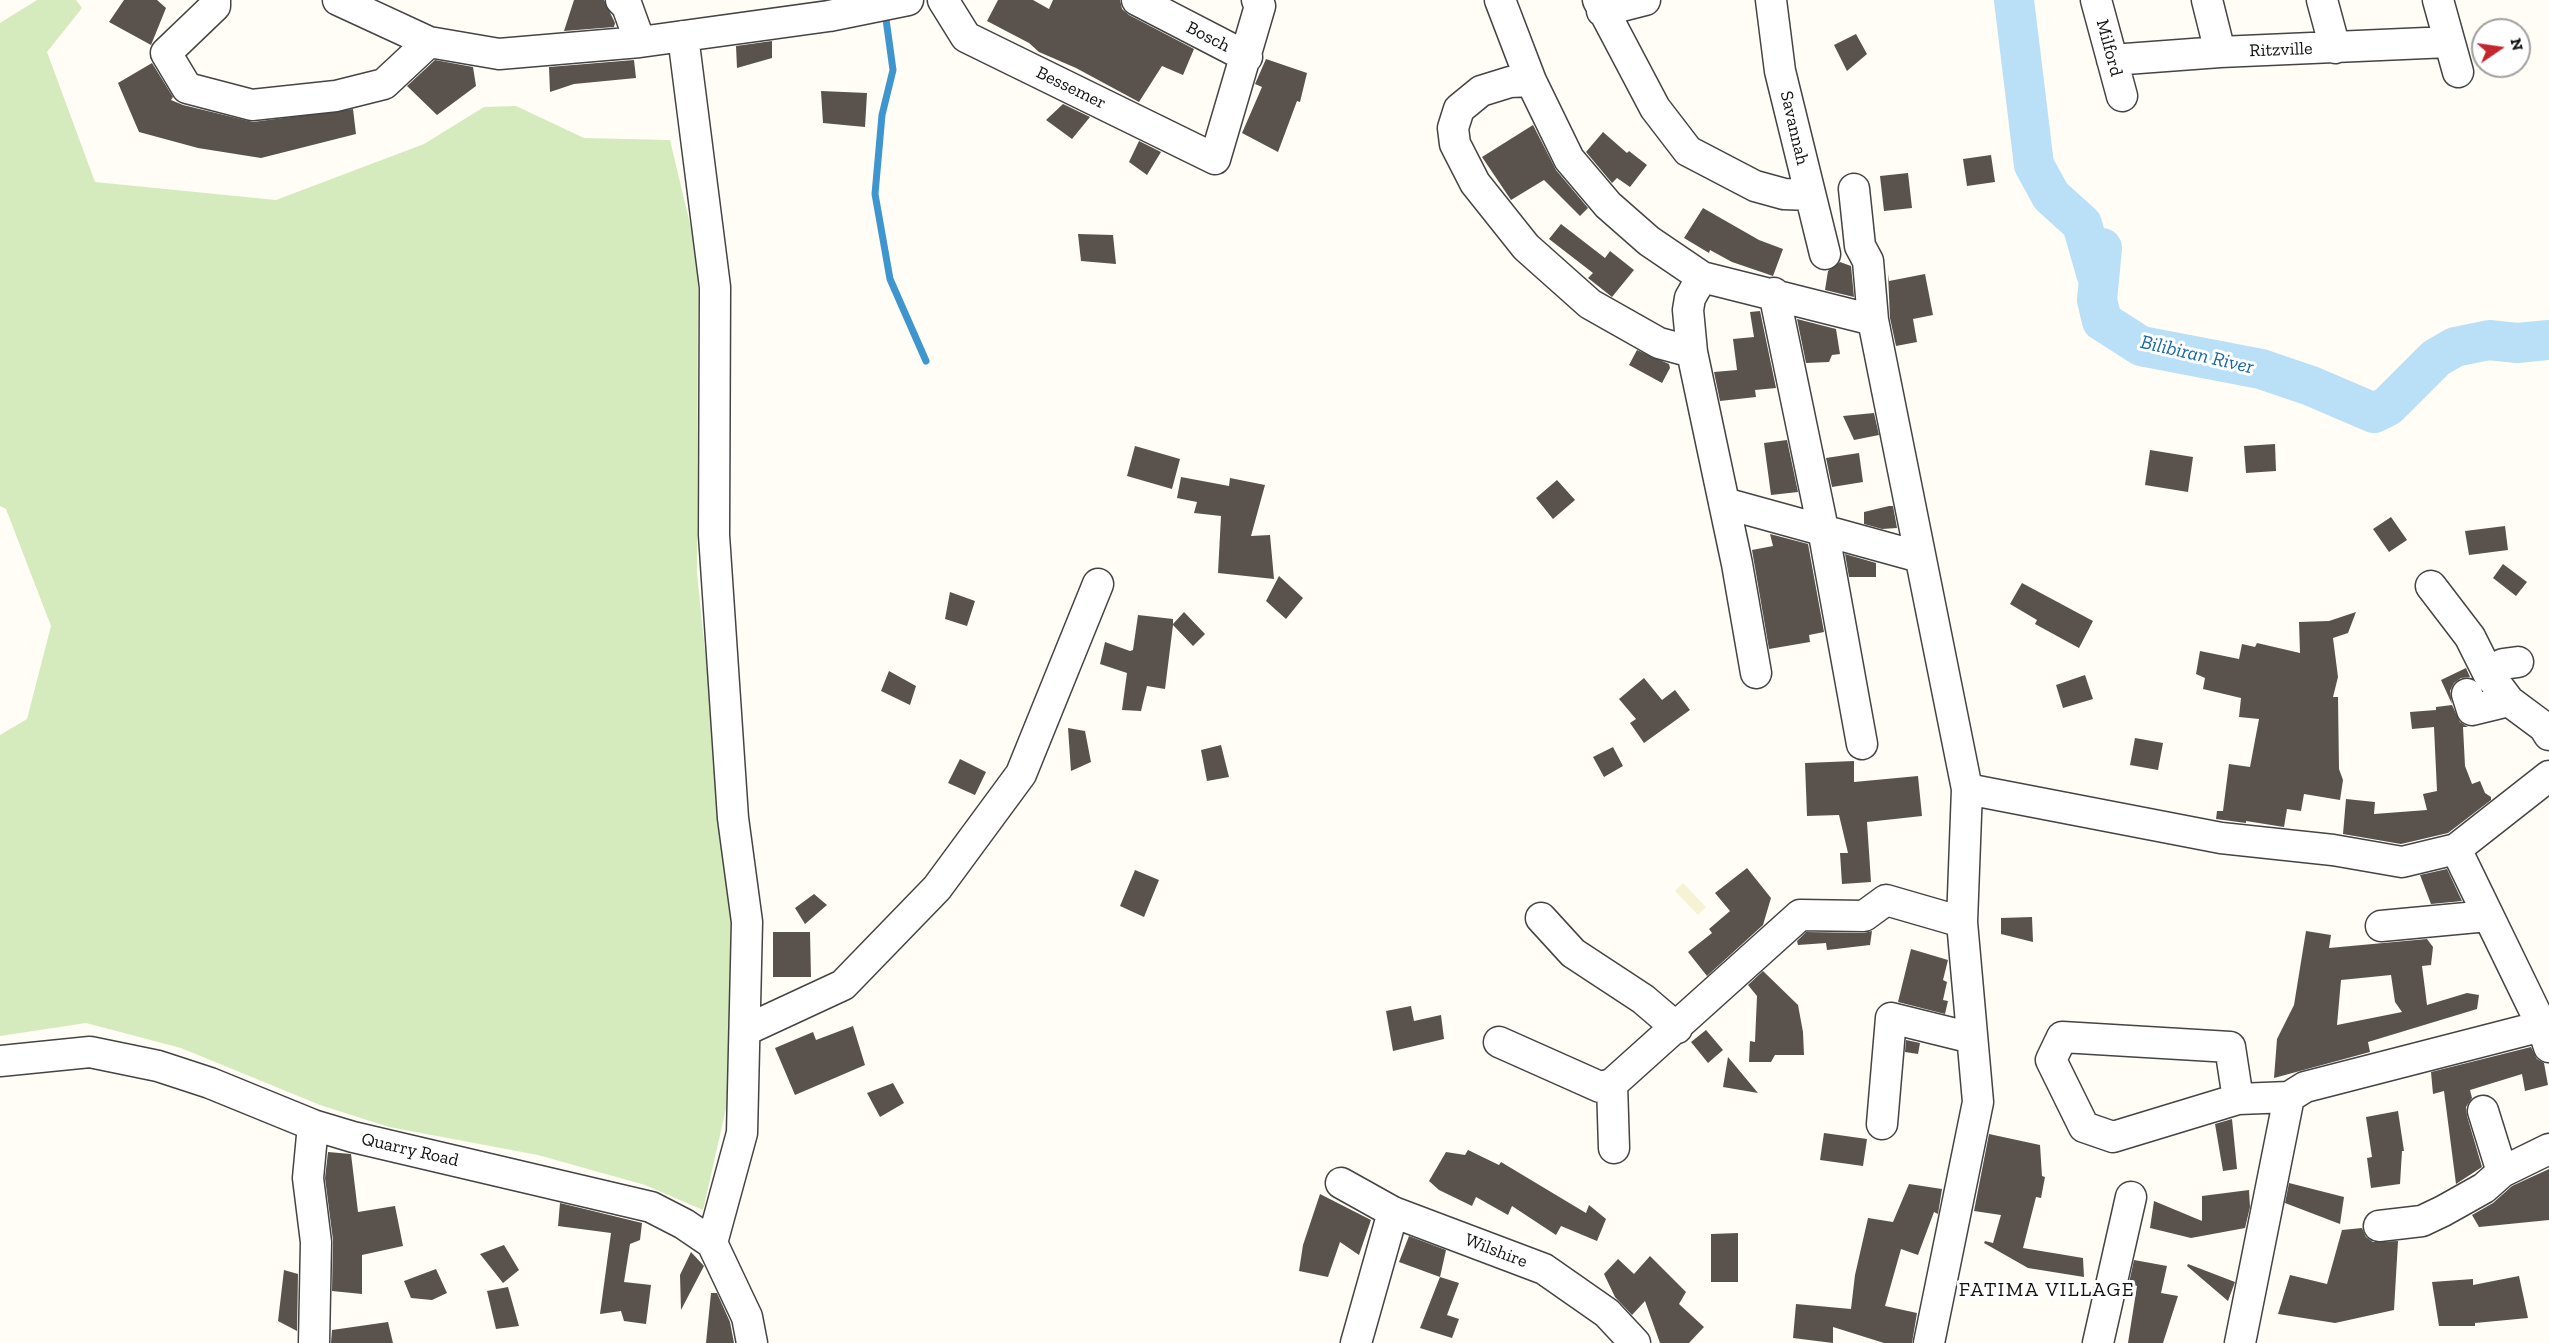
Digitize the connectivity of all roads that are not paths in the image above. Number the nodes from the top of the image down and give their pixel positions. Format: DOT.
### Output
graph roads {
  1 [pos="215,0"];
  2 [pos="338,0"];
  3 [pos="621,0"];
  4 [pos="943,0"];
  5 [pos="1137,0"];
  6 [pos="1257,0"];
  7 [pos="1500,0"];
  8 [pos="1645,0"];
  9 [pos="1771,0"];
  10 [pos="2096,0"];
  11 [pos="2206,0"];
  12 [pos="2322,0"];
  13 [pos="2438,0"];
  14 [pos="899,2"];
  15 [pos="1600,5"];
  16 [pos="683,36"];
  17 [pos="429,42"];
  18 [pos="640,42"];
  19 [pos="2449,42"];
  20 [pos="2335,48"];
  21 [pos="2220,52"];
  22 [pos="1247,57"];
  23 [pos="2112,60"];
  24 [pos="2458,72"];
  25 [pos="1531,81"];
  26 [pos="2122,96"];
  27 [pos="1854,189"];
  28 [pos="1809,195"];
  29 [pos="1825,254"];
  30 [pos="1702,277"];
  31 [pos="1774,293"];
  32 [pos="1873,320"];
  33 [pos="1692,352"];
  34 [pos="1724,503"];
  35 [pos="1823,529"];
  36 [pos="1920,557"];
  37 [pos="1098,584"];
  38 [pos="2431,586"];
  39 [pos="2518,662"];
  40 [pos="1756,673"];
  41 [pos="2488,673"];
  42 [pos="2467,694"];
  43 [pos="2509,701"];
  44 [pos="2549,735"];
  45 [pos="1862,744"];
  46 [pos="2549,776"];
  47 [pos="1967,789"];
  48 [pos="2456,849"];
  49 [pos="2488,916"];
  50 [pos="1541,918"];
  51 [pos="1962,922"];
  52 [pos="2381,926"];
  53 [pos="1677,1028"];
  54 [pos="746,1030"];
  55 [pos="2546,1037"];
  56 [pos="1972,1038"];
  57 [pos="1499,1042"];
  58 [pos="0,1061"];
  59 [pos="1612,1083"];
  60 [pos="2289,1097"];
  61 [pos="2238,1099"];
  62 [pos="2483,1111"];
  63 [pos="1882,1124"];
  64 [pos="313,1125"];
  65 [pos="1614,1148"];
  66 [pos="2549,1149"];
  67 [pos="2502,1172"];
  68 [pos="1341,1183"];
  69 [pos="2131,1197"];
  70 [pos="1393,1212"];
  71 [pos="2379,1226"];
  72 [pos="712,1244"];
  73 [pos="314,1343"];
  74 [pos="752,1343"];
  75 [pos="1356,1343"];
  76 [pos="1635,1343"];
  77 [pos="1929,1343"];
  78 [pos="2098,1343"];
  79 [pos="2240,1343"];
  1 -- 17 [label="street"];
  2 -- 17 [label="street"];
  3 -- 18 [label="street"];
  4 -- 22 [label="street, Bessemer"];
  5 -- 22 [label="street, Bosch"];
  6 -- 22 [label="street"];
  7 -- 25 [label="street"];
  8 -- 15 [label="street"];
  9 -- 28 [label="street, Savannah"];
  10 -- 23 [label="street, Milford"];
  11 -- 21 [label="street"];
  12 -- 20 [label="street"];
  13 -- 19 [label="street"];
  14 -- 16 [label="street"];
  15 -- 28 [label="street"];
  16 -- 18 [label="street"];
  16 -- 54 [label="street"];
  17 -- 18 [label="street"];
  19 -- 20 [label="street, Ritzville"];
  19 -- 24 [label="street"];
  20 -- 21 [label="street, Ritzville"];
  21 -- 23 [label="street, Ritzville"];
  23 -- 26 [label="street, Milford"];
  25 -- 30 [label="street"];
  25 -- 33 [label="street"];
  27 -- 32 [label="street"];
  28 -- 29 [label="street, Savannah"];
  30 -- 31 [label="street"];
  30 -- 33 [label="street"];
  31 -- 32 [label="street"];
  31 -- 35 [label="street"];
  32 -- 36 [label="street"];
  33 -- 34 [label="street"];
  34 -- 35 [label="street"];
  34 -- 40 [label="street"];
  35 -- 36 [label="street"];
  35 -- 45 [label="street"];
  36 -- 47 [label="street"];
  37 -- 54 [label="street"];
  38 -- 41 [label="street"];
  39 -- 41 [label="street"];
  41 -- 43 [label="street"];
  42 -- 43 [label="street"];
  43 -- 44 [label="street"];
  46 -- 48 [label="street"];
  47 -- 48 [label="street"];
  47 -- 51 [label="street"];
  48 -- 49 [label="street"];
  49 -- 52 [label="street"];
  49 -- 55 [label="street"];
  50 -- 53 [label="street"];
  51 -- 53 [label="street"];
  51 -- 56 [label="street"];
  53 -- 59 [label="street"];
  54 -- 72 [label="street"];
  55 -- 60 [label="street"];
  56 -- 63 [label="street"];
  56 -- 77 [label="street"];
  57 -- 59 [label="street"];
  58 -- 64 [label="street, Quarry Road"];
  59 -- 65 [label="street"];
  60 -- 61 [label="street"];
  60 -- 79 [label="street"];
  61 -- 61 [label="street"];
  62 -- 67 [label="street"];
  64 -- 72 [label="street, Quarry Road"];
  64 -- 73 [label="street"];
  66 -- 67 [label="street"];
  67 -- 71 [label="street"];
  68 -- 70 [label="street, Wilshire"];
  69 -- 78 [label="street"];
  70 -- 75 [label="street"];
  70 -- 76 [label="street, Wilshire"];
  72 -- 74 [label="street, Quarry Road"];
}
